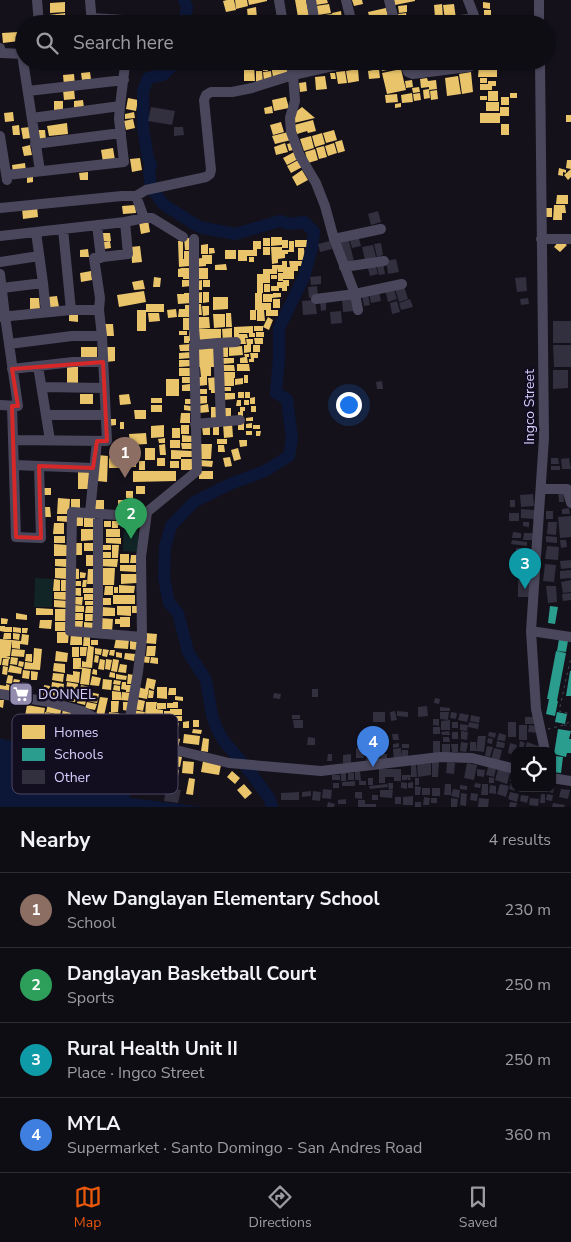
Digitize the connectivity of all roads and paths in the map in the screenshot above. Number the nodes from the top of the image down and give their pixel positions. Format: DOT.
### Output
graph roads {
  1 [pos="37,0"];
  2 [pos="90,0"];
  3 [pos="279,0"];
  4 [pos="310,0"];
  5 [pos="346,0"];
  6 [pos="389,0"];
  7 [pos="468,0"];
  8 [pos="539,0"];
  9 [pos="38,15"];
  10 [pos="91,15"];
  11 [pos="282,15"];
  12 [pos="313,15"];
  13 [pos="350,15"];
  14 [pos="393,15"];
  15 [pos="473,15"];
  16 [pos="539,15"];
  17 [pos="0,48"];
  18 [pos="15,54"];
  19 [pos="25,70"];
  20 [pos="125,70"];
  21 [pos="292,70"];
  22 [pos="310,70"];
  23 [pos="407,70"];
  24 [pos="450,70"];
  25 [pos="540,70"];
  26 [pos="293,76"];
  27 [pos="124,80"];
  28 [pos="28,91"];
  29 [pos="120,106"];
  30 [pos="32,118"];
  31 [pos="121,133"];
  32 [pos="0,136"];
  33 [pos="35,144"];
  34 [pos="1,147"];
  35 [pos="40,171"];
  36 [pos="136,196"];
  37 [pos="0,208"];
  38 [pos="144,218"];
  39 [pos="124,222"];
  40 [pos="97,225"];
  41 [pos="64,229"];
  42 [pos="381,229"];
  43 [pos="36,232"];
  44 [pos="0,236"];
  45 [pos="183,237"];
  46 [pos="542,238"];
  47 [pos="194,239"];
  48 [pos="334,239"];
  49 [pos="571,239"];
  50 [pos="39,256"];
  51 [pos="100,258"];
  52 [pos="384,261"];
  53 [pos="0,262"];
  54 [pos="344,268"];
  55 [pos="0,274"];
  56 [pos="43,283"];
  57 [pos="402,284"];
  58 [pos="2,288"];
  59 [pos="355,294"];
  60 [pos="316,299"];
  61 [pos="71,310"];
  62 [pos="99,310"];
  63 [pos="358,310"];
  64 [pos="46,312"];
  65 [pos="2,316"];
  66 [pos="102,336"];
  67 [pos="236,342"];
  68 [pos="9,344"];
  69 [pos="218,344"];
  70 [pos="195,345"];
  71 [pos="102,362"];
  72 [pos="38,366"];
  73 [pos="12,370"];
  74 [pos="42,387"];
  75 [pos="104,388"];
  76 [pos="0,406"];
  77 [pos="12,406"];
  78 [pos="105,414"];
  79 [pos="46,415"];
  80 [pos="240,420"];
  81 [pos="221,422"];
  82 [pos="195,424"];
  83 [pos="13,440"];
  84 [pos="50,440"];
  85 [pos="97,441"];
  86 [pos="14,466"];
  87 [pos="39,466"];
  88 [pos="93,468"];
  89 [pos="541,489"];
  90 [pos="571,503"];
  91 [pos="94,514"];
  92 [pos="146,517"];
  93 [pos="531,631"];
  94 [pos="97,633"];
  95 [pos="142,637"];
  96 [pos="571,637"];
  97 [pos="571,661"];
  98 [pos="0,694"];
  99 [pos="88,714"];
  100 [pos="131,714"];
  101 [pos="571,714"];
  102 [pos="571,721"];
  103 [pos="564,725"];
  104 [pos="571,726"];
  105 [pos="540,731"];
  106 [pos="544,747"];
  107 [pos="178,751"];
  108 [pos="511,768"];
  109 [pos="556,779"];
  110 [pos="571,781"];
  1 -- 9 [label="street"];
  2 -- 10 [label="street"];
  3 -- 11 [label="street"];
  4 -- 12 [label="street"];
  5 -- 13 [label="street"];
  6 -- 14 [label="street"];
  7 -- 15 [label="street"];
  8 -- 16 [label="street"];
  17 -- 18 [label="street"];
  19 -- 28 [label="street"];
  20 -- 27 [label="street"];
  21 -- 26 [label="street"];
  22 -- 26 [label="street"];
  23 -- 24 [label="street"];
  25 -- 46 [label="street, Ingco Street"];
  26 -- 36 [label="street"];
  26 -- 48 [label="street"];
  27 -- 28 [label="street"];
  27 -- 29 [label="street"];
  28 -- 30 [label="street"];
  29 -- 30 [label="street"];
  29 -- 31 [label="street"];
  30 -- 33 [label="street"];
  31 -- 33 [label="street"];
  31 -- 35 [label="street"];
  32 -- 34 [label="street"];
  33 -- 35 [label="street"];
  34 -- 35 [label="street"];
  36 -- 37 [label="street"];
  36 -- 38 [label="street"];
  38 -- 39 [label="street"];
  38 -- 45 [label="street"];
  39 -- 40 [label="street"];
  39 -- 51 [label="street"];
  40 -- 41 [label="street"];
  40 -- 51 [label="street"];
  41 -- 43 [label="street"];
  41 -- 61 [label="street"];
  42 -- 48 [label="street"];
  43 -- 44 [label="street"];
  43 -- 50 [label="street"];
  46 -- 49 [label="street"];
  46 -- 89 [label="street, Ingco Street"];
  47 -- 70 [label="street"];
  48 -- 54 [label="street"];
  50 -- 53 [label="street"];
  50 -- 56 [label="street"];
  51 -- 62 [label="street"];
  52 -- 54 [label="street"];
  54 -- 59 [label="street"];
  55 -- 58 [label="street"];
  56 -- 58 [label="street"];
  56 -- 64 [label="street"];
  57 -- 59 [label="street"];
  58 -- 65 [label="street"];
  59 -- 60 [label="street"];
  59 -- 63 [label="street"];
  61 -- 62 [label="street"];
  61 -- 64 [label="street"];
  62 -- 66 [label="street"];
  64 -- 65 [label="street"];
  65 -- 68 [label="street"];
  66 -- 68 [label="street"];
  66 -- 71 [label="street"];
  67 -- 69 [label="street"];
  68 -- 73 [label="street"];
  69 -- 70 [label="street"];
  69 -- 81 [label="street"];
  70 -- 82 [label="street"];
  71 -- 72 [label="street"];
  71 -- 75 [label="street"];
  72 -- 73 [label="street"];
  72 -- 74 [label="street"];
  73 -- 77 [label="street"];
  74 -- 75 [label="street"];
  74 -- 79 [label="street"];
  75 -- 78 [label="street"];
  76 -- 77 [label="street"];
  77 -- 83 [label="street"];
  78 -- 79 [label="street"];
  78 -- 85 [label="street"];
  79 -- 84 [label="street"];
  80 -- 81 [label="street"];
  81 -- 82 [label="street"];
  82 -- 92 [label="street"];
  83 -- 84 [label="street"];
  83 -- 86 [label="street"];
  84 -- 85 [label="street"];
  85 -- 88 [label="street"];
  86 -- 87 [label="street"];
  86 -- 87 [label="street"];
  87 -- 88 [label="street"];
  88 -- 91 [label="street"];
  89 -- 90 [label="street"];
  89 -- 93 [label="street, Ingco Street"];
  91 -- 92 [label="street"];
  91 -- 94 [label="street"];
  91 -- 94 [label="street"];
  92 -- 95 [label="street"];
  93 -- 96 [label="street"];
  93 -- 105 [label="street, Ingco Street"];
  94 -- 95 [label="street"];
  95 -- 100 [label="street"];
  97 -- 101 [label="path"];
  98 -- 99 [label="street"];
  102 -- 103 [label="path"];
  103 -- 104 [label="path"];
  103 -- 105 [label="path"];
  105 -- 106 [label="street, Ingco Street"];
  107 -- 108 [label="street"];
  109 -- 110 [label="street"];
}
